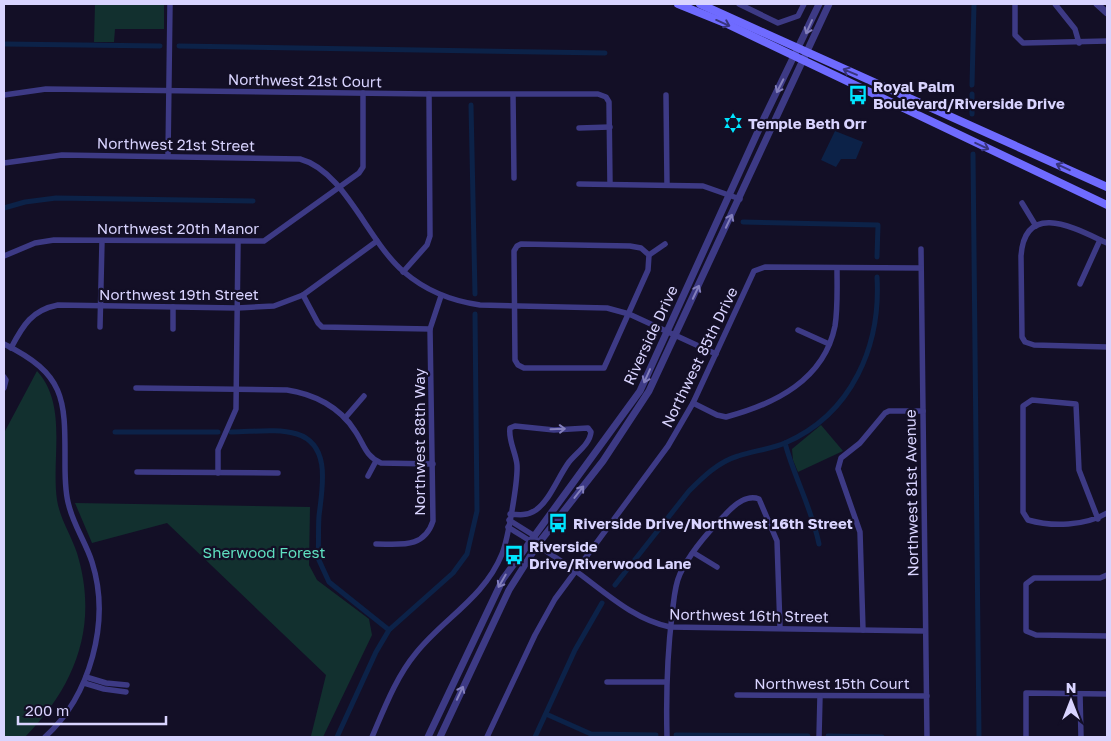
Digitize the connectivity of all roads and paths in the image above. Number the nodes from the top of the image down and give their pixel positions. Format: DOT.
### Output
graph roads {
  1 [pos="170,4"];
  2 [pos="678,4"];
  3 [pos="700,4"];
  4 [pos="739,4"];
  5 [pos="804,4"];
  6 [pos="819,4"];
  7 [pos="829,4"];
  8 [pos="1015,4"];
  9 [pos="1055,4"];
  10 [pos="1098,4"];
  11 [pos="1107,13"];
  12 [pos="1107,42"];
  13 [pos="1079,43"];
  14 [pos="797,53"];
  15 [pos="805,57"];
  16 [pos="169,90"];
  17 [pos="363,93"];
  18 [pos="429,94"];
  19 [pos="4,95"];
  20 [pos="513,95"];
  21 [pos="666,95"];
  22 [pos="610,127"];
  23 [pos="579,128"];
  24 [pos="168,156"];
  25 [pos="4,163"];
  26 [pos="514,178"];
  27 [pos="579,184"];
  28 [pos="610,184"];
  29 [pos="667,185"];
  30 [pos="338,187"];
  31 [pos="1107,187"];
  32 [pos="730,194"];
  33 [pos="740,199"];
  34 [pos="1022,203"];
  35 [pos="1107,205"];
  36 [pos="1036,226"];
  37 [pos="1100,240"];
  38 [pos="102,241"];
  39 [pos="377,241"];
  40 [pos="238,243"];
  41 [pos="1107,243"];
  42 [pos="665,244"];
  43 [pos="921,249"];
  44 [pos="649,255"];
  45 [pos="4,256"];
  46 [pos="837,268"];
  47 [pos="921,268"];
  48 [pos="404,272"];
  49 [pos="1080,284"];
  50 [pos="303,295"];
  51 [pos="441,296"];
  52 [pos="100,306"];
  53 [pos="514,306"];
  54 [pos="173,307"];
  55 [pos="237,308"];
  56 [pos="629,314"];
  57 [pos="100,327"];
  58 [pos="172,329"];
  59 [pos="430,329"];
  60 [pos="798,330"];
  61 [pos="667,332"];
  62 [pos="676,336"];
  63 [pos="4,344"];
  64 [pos="829,344"];
  65 [pos="1107,347"];
  66 [pos="11,348"];
  67 [pos="716,354"];
  68 [pos="4,377"];
  69 [pos="4,388"];
  70 [pos="136,388"];
  71 [pos="236,389"];
  72 [pos="364,396"];
  73 [pos="694,403"];
  74 [pos="923,411"];
  75 [pos="345,418"];
  76 [pos="376,461"];
  77 [pos="433,464"];
  78 [pos="137,472"];
  79 [pos="218,473"];
  80 [pos="278,473"];
  81 [pos="368,476"];
  82 [pos="1107,513"];
  83 [pos="509,517"];
  84 [pos="1098,519"];
  85 [pos="508,527"];
  86 [pos="531,538"];
  87 [pos="376,544"];
  88 [pos="538,544"];
  89 [pos="694,553"];
  90 [pos="717,567"];
  91 [pos="575,570"];
  92 [pos="1107,575"];
  93 [pos="670,627"];
  94 [pos="780,628"];
  95 [pos="863,630"];
  96 [pos="925,631"];
  97 [pos="1107,636"];
  98 [pos="85,680"];
  99 [pos="608,682"];
  100 [pos="666,682"];
  101 [pos="126,688"];
  102 [pos="1080,694"];
  103 [pos="1107,694"];
  104 [pos="738,695"];
  105 [pos="820,696"];
  106 [pos="927,696"];
  107 [pos="45,737"];
  108 [pos="372,737"];
  109 [pos="428,737"];
  110 [pos="440,737"];
  111 [pos="487,737"];
  112 [pos="667,737"];
  113 [pos="819,737"];
  114 [pos="927,737"];
  115 [pos="1026,737"];
  116 [pos="1081,737"];
  1 -- 16 [label="street"];
  2 -- 14 [label="main road, one-way"];
  3 -- 14 [label="main road"];
  4 -- 5 [label="street"];
  6 -- 14 [label="street, Riverside Drive, one-way"];
  7 -- 15 [label="street, Riverside Drive"];
  8 -- 13 [label="street"];
  9 -- 13 [label="street"];
  10 -- 11 [label="street"];
  12 -- 13 [label="street"];
  14 -- 15 [label="main road"];
  14 -- 32 [label="street, Riverside Drive, one-way"];
  31 -- 15 [label="main road, one-way"];
  15 -- 33 [label="street, Riverside Drive"];
  15 -- 35 [label="main road, one-way"];
  16 -- 17 [label="street, Northwest 21st Court"];
  16 -- 19 [label="street, Northwest 21st Court"];
  16 -- 24 [label="street"];
  17 -- 18 [label="street, Northwest 21st Court"];
  17 -- 30 [label="street, Northwest 20th Manor"];
  18 -- 20 [label="street, Northwest 21st Court"];
  18 -- 48 [label="street"];
  20 -- 22 [label="street, Northwest 21st Court"];
  20 -- 26 [label="street"];
  21 -- 29 [label="street"];
  22 -- 23 [label="street"];
  22 -- 28 [label="street"];
  24 -- 25 [label="street, Northwest 21st Street"];
  24 -- 30 [label="street, Northwest 21st Street"];
  27 -- 28 [label="street"];
  28 -- 29 [label="street"];
  29 -- 32 [label="street"];
  30 -- 39 [label="street, Northwest 21st Street"];
  30 -- 40 [label="street, Northwest 20th Manor"];
  32 -- 33 [label="street"];
  32 -- 61 [label="street, Riverside Drive"];
  62 -- 33 [label="street, Riverside Drive, one-way"];
  34 -- 36 [label="street"];
  36 -- 37 [label="street"];
  36 -- 65 [label="street"];
  37 -- 41 [label="street"];
  37 -- 49 [label="street"];
  38 -- 40 [label="street, Northwest 20th Manor"];
  38 -- 45 [label="street, Northwest 20th Manor"];
  38 -- 52 [label="street"];
  39 -- 48 [label="street, Northwest 21st Street"];
  39 -- 50 [label="street, Northwest 19th Street"];
  40 -- 55 [label="street"];
  42 -- 44 [label="street"];
  43 -- 47 [label="street, Northwest 81st Avenue"];
  44 -- 53 [label="street"];
  44 -- 56 [label="street"];
  46 -- 47 [label="street"];
  46 -- 64 [label="street"];
  46 -- 67 [label="street, Northwest 85th Drive"];
  47 -- 74 [label="street, Northwest 81st Avenue"];
  48 -- 51 [label="street, Northwest 21st Street"];
  50 -- 55 [label="street, Northwest 19th Street"];
  50 -- 59 [label="street"];
  51 -- 53 [label="street, Northwest 21st Street"];
  51 -- 59 [label="street, Northwest 88th Way"];
  52 -- 54 [label="street, Northwest 19th Street"];
  52 -- 57 [label="street"];
  52 -- 66 [label="street, Northwest 19th Street"];
  53 -- 56 [label="street, Northwest 21st Street"];
  53 -- 56 [label="street"];
  54 -- 55 [label="street, Northwest 19th Street"];
  54 -- 58 [label="street"];
  55 -- 71 [label="street"];
  56 -- 61 [label="street, Northwest 21st Street"];
  59 -- 77 [label="street, Northwest 88th Way"];
  60 -- 64 [label="street"];
  61 -- 62 [label="street, Northwest 21st Street"];
  61 -- 86 [label="street, Riverside Drive, one-way"];
  62 -- 67 [label="street, Northwest 21st Street"];
  88 -- 62 [label="street, Riverside Drive, one-way"];
  63 -- 66 [label="street"];
  64 -- 73 [label="street"];
  66 -- 98 [label="street"];
  67 -- 73 [label="street, Northwest 85th Drive"];
  68 -- 69 [label="street"];
  70 -- 71 [label="street"];
  71 -- 75 [label="street"];
  71 -- 79 [label="street"];
  72 -- 75 [label="street"];
  73 -- 91 [label="street, Northwest 85th Drive"];
  74 -- 95 [label="street"];
  74 -- 96 [label="street, Northwest 81st Avenue"];
  75 -- 76 [label="street"];
  76 -- 77 [label="street"];
  76 -- 81 [label="street"];
  77 -- 87 [label="street, Northwest 88th Way"];
  78 -- 79 [label="street"];
  79 -- 80 [label="street"];
  82 -- 84 [label="street"];
  83 -- 83 [label="street, one-way"];
  83 -- 85 [label="street"];
  83 -- 86 [label="street, Northwest 16th Street"];
  84 -- 84 [label="street"];
  85 -- 86 [label="street, Northwest 16th Street"];
  85 -- 108 [label="street"];
  86 -- 88 [label="street, Northwest 16th Street"];
  86 -- 109 [label="street, Riverside Drive, one-way"];
  88 -- 91 [label="street, Northwest 16th Street"];
  110 -- 88 [label="street, Riverside Drive, one-way"];
  89 -- 90 [label="street"];
  89 -- 93 [label="street"];
  89 -- 94 [label="street"];
  91 -- 93 [label="street, Northwest 16th Street"];
  91 -- 111 [label="street, Northwest 85th Drive"];
  92 -- 97 [label="street"];
  93 -- 94 [label="street, Northwest 16th Street"];
  93 -- 100 [label="street"];
  94 -- 95 [label="street, Northwest 16th Street"];
  95 -- 96 [label="street, Northwest 16th Street"];
  96 -- 106 [label="street, Northwest 81st Avenue"];
  98 -- 101 [label="street"];
  98 -- 107 [label="street"];
  99 -- 100 [label="street"];
  100 -- 112 [label="street"];
  102 -- 103 [label="street"];
  102 -- 115 [label="street"];
  102 -- 116 [label="street"];
  104 -- 105 [label="street, Northwest 15th Court"];
  105 -- 106 [label="street, Northwest 15th Court"];
  105 -- 113 [label="street"];
  106 -- 114 [label="street, Northwest 81st Avenue"];
}
